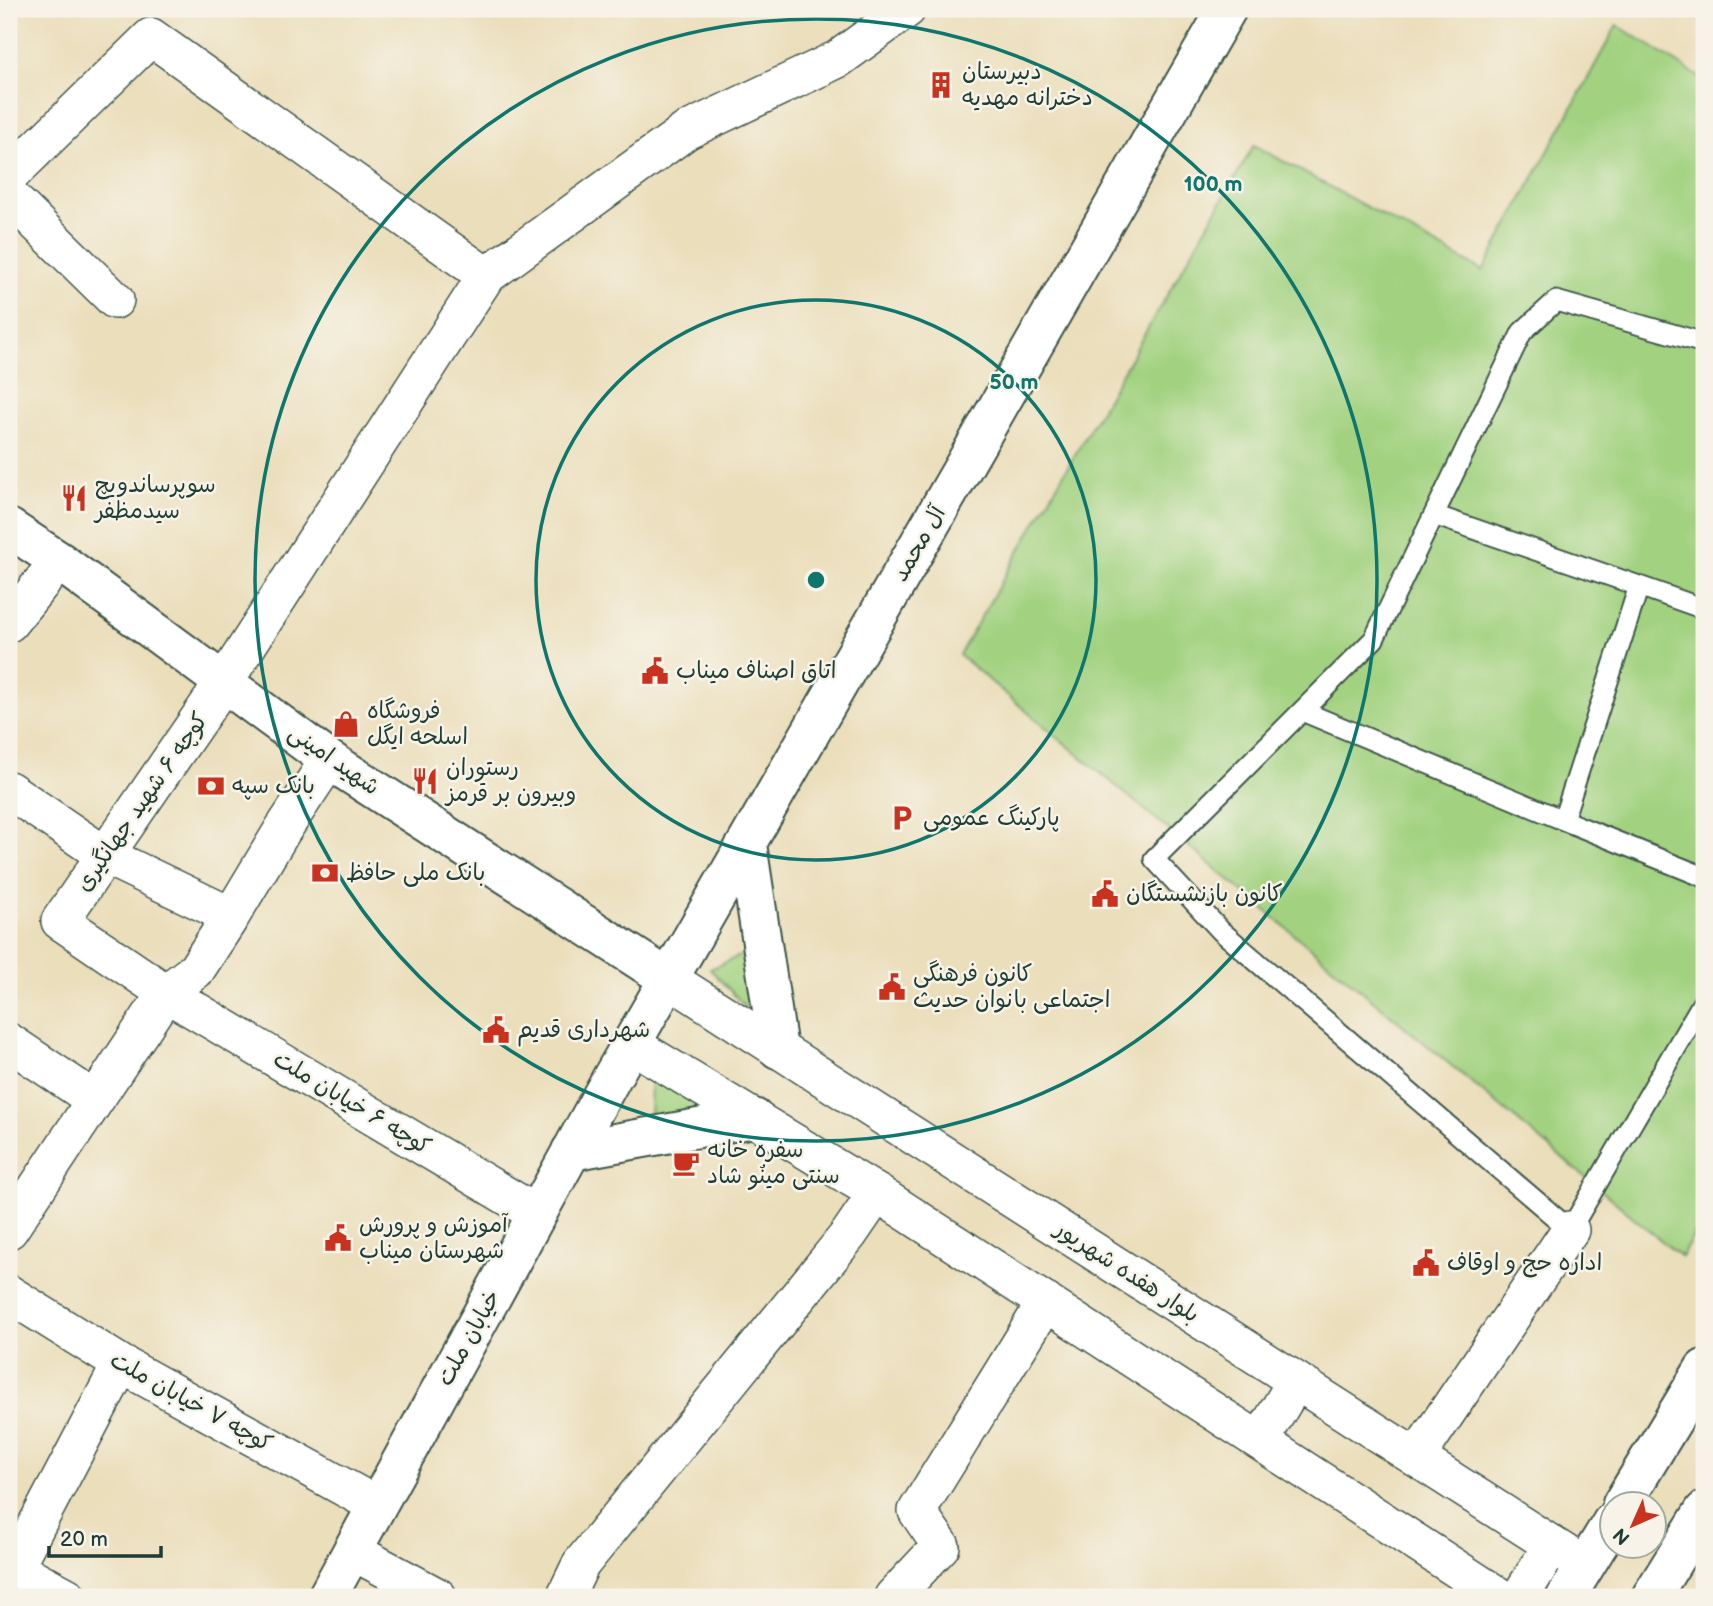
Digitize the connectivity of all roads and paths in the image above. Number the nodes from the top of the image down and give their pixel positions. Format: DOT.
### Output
graph roads {
  1 [pos="907,9"];
  2 [pos="1227,9"];
  3 [pos="9,176"];
  4 [pos="9,196"];
  5 [pos="486,276"];
  6 [pos="115,300"];
  7 [pos="1704,343"];
  8 [pos="1434,514"];
  9 [pos="9,528"];
  10 [pos="59,561"];
  11 [pos="1639,586"];
  12 [pos="1704,609"];
  13 [pos="9,623"];
  14 [pos="224,682"];
  15 [pos="1302,711"];
  16 [pos="329,760"];
  17 [pos="9,790"];
  18 [pos="1563,820"];
  19 [pos="747,844"];
  20 [pos="106,856"];
  21 [pos="1704,877"];
  22 [pos="231,916"];
  23 [pos="60,920"];
  24 [pos="668,979"];
  25 [pos="166,993"];
  26 [pos="1704,1000"];
  27 [pos="9,1042"];
  28 [pos="631,1044"];
  29 [pos="778,1049"];
  30 [pos="611,1079"];
  31 [pos="95,1100"];
  32 [pos="754,1118"];
  33 [pos="571,1152"];
  34 [pos="877,1192"];
  35 [pos="537,1214"];
  36 [pos="9,1230"];
  37 [pos="1570,1230"];
  38 [pos="9,1294"];
  39 [pos="1046,1302"];
  40 [pos="121,1364"];
  41 [pos="1704,1369"];
  42 [pos="1296,1381"];
  43 [pos="1260,1441"];
  44 [pos="1416,1458"];
  45 [pos="1631,1490"];
  46 [pos="376,1506"];
  47 [pos="1704,1511"];
  48 [pos="1552,1545"];
  49 [pos="1598,1545"];
  50 [pos="352,1551"];
  51 [pos="14,1576"];
  52 [pos="1575,1582"];
  53 [pos="68,1597"];
  54 [pos="327,1597"];
  55 [pos="438,1597"];
  56 [pos="565,1597"];
  57 [pos="893,1597"];
  58 [pos="1500,1597"];
  59 [pos="1520,1597"];
  60 [pos="1651,1597"];
  1 -- 5 [label="street"];
  2 -- 19 [label="main road, آل محمد"];
  3 -- 5 [label="street"];
  4 -- 6 [label="street"];
  5 -- 14 [label="street, کوچه ۶ شهید جهانگیری"];
  7 -- 8 [label="lane"];
  8 -- 11 [label="lane"];
  8 -- 15 [label="lane"];
  9 -- 10 [label="main road, شهید امینی"];
  10 -- 13 [label="street"];
  10 -- 14 [label="main road, شهید امینی"];
  11 -- 12 [label="lane"];
  11 -- 18 [label="lane"];
  14 -- 16 [label="main road, شهید امینی"];
  14 -- 20 [label="street, کوچه ۶ شهید جهانگیری"];
  15 -- 18 [label="lane"];
  15 -- 37 [label="lane"];
  16 -- 22 [label="street"];
  16 -- 24 [label="main road, شهید امینی"];
  17 -- 20 [label="street"];
  18 -- 21 [label="lane"];
  19 -- 24 [label="main road, آل محمد"];
  19 -- 29 [label="main road"];
  20 -- 22 [label="street"];
  20 -- 23 [label="street, کوچه ۶ شهید جهانگیری"];
  22 -- 25 [label="street"];
  23 -- 25 [label="street, کوچه ۶ خیابان ملت"];
  24 -- 28 [label="main road, آل محمد"];
  24 -- 29 [label="street, بلوار هفده شهریور"];
  25 -- 31 [label="street"];
  25 -- 35 [label="street, کوچه ۶ خیابان ملت"];
  26 -- 37 [label="lane"];
  27 -- 31 [label="street"];
  28 -- 30 [label="main road, آل محمد"];
  28 -- 32 [label="street"];
  29 -- 42 [label="street, بلوار هفده شهریور"];
  30 -- 33 [label="main road, خیابان ملت"];
  31 -- 36 [label="street"];
  32 -- 33 [label="main road"];
  32 -- 34 [label="street"];
  33 -- 35 [label="main road, خیابان ملت"];
  34 -- 39 [label="street"];
  34 -- 56 [label="street"];
  35 -- 46 [label="main road, خیابان ملت"];
  37 -- 44 [label="street"];
  38 -- 40 [label="street, کوچه ۷ خیابان ملت"];
  39 -- 43 [label="street"];
  39 -- 57 [label="street"];
  40 -- 46 [label="street, کوچه ۷ خیابان ملت"];
  40 -- 51 [label="street"];
  41 -- 45 [label="main road"];
  42 -- 43 [label="street"];
  42 -- 44 [label="street, بلوار هفده شهریور"];
  43 -- 58 [label="street"];
  44 -- 48 [label="street, بلوار هفده شهریور"];
  46 -- 50 [label="main road, خیابان ملت"];
  47 -- 60 [label="main road"];
  48 -- 52 [label="street, بلوار هفده شهریور"];
  48 -- 59 [label="street"];
  49 -- 52 [label="main road"];
  50 -- 54 [label="main road, خیابان ملت"];
  50 -- 55 [label="street"];
  51 -- 53 [label="street"];
}
